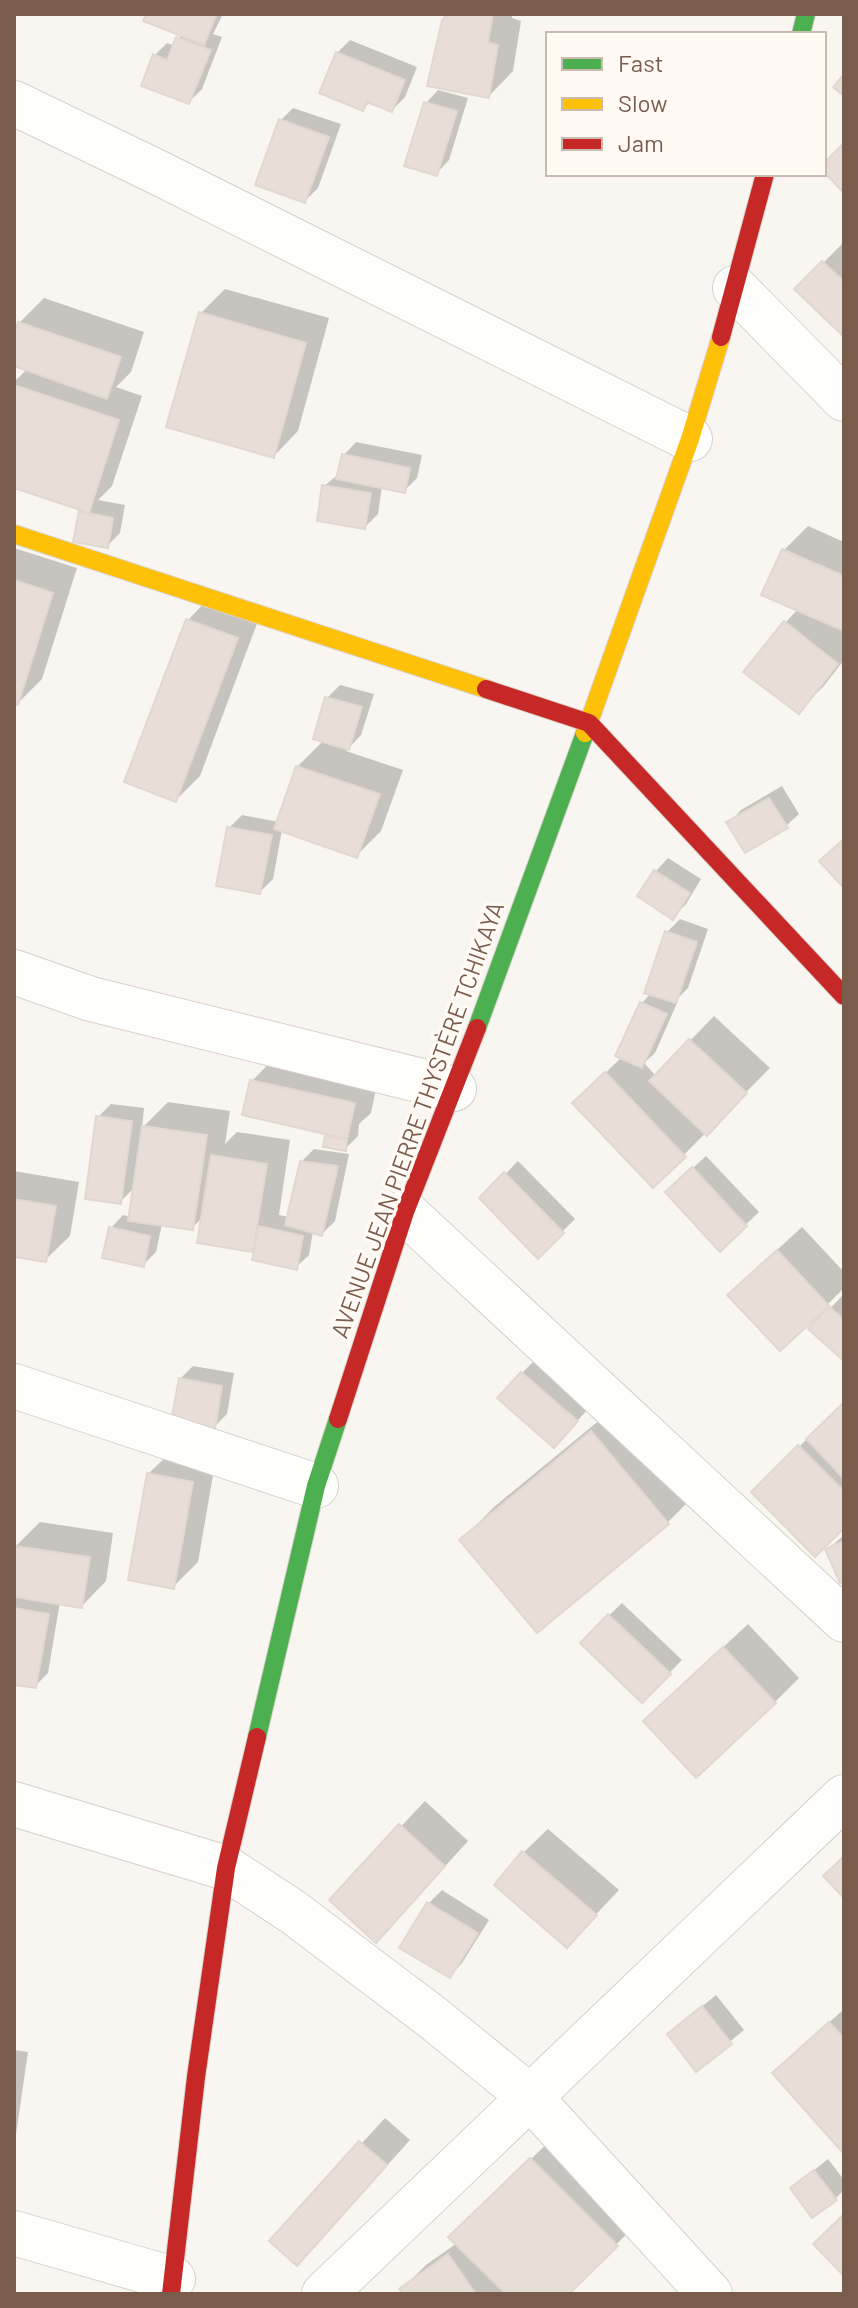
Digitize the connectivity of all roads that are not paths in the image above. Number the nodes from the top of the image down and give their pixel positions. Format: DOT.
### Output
graph roads {
  1 [pos="14,103"];
  2 [pos="764,176"];
  3 [pos="735,288"];
  4 [pos="844,399"];
  5 [pos="690,439"];
  6 [pos="14,534"];
  7 [pos="589,723"];
  8 [pos="14,972"];
  9 [pos="844,996"];
  10 [pos="454,1089"];
  11 [pos="405,1212"];
  12 [pos="14,1386"];
  13 [pos="316,1486"];
  14 [pos="844,1620"];
  15 [pos="844,1797"];
  16 [pos="14,1804"];
  17 [pos="226,1868"];
  18 [pos="529,2096"];
  19 [pos="14,2233"];
  20 [pos="172,2286"];
  21 [pos="324,2294"];
  22 [pos="710,2294"];
  1 -- 5 [label="street"];
  2 -- 3 [label="street, AVENUE JEAN PIERRE THYSTÈRE TCHIKAYA"];
  3 -- 4 [label="street"];
  3 -- 5 [label="street, AVENUE JEAN PIERRE THYSTÈRE TCHIKAYA"];
  5 -- 7 [label="street, AVENUE JEAN PIERRE THYSTÈRE TCHIKAYA"];
  6 -- 7 [label="street"];
  7 -- 9 [label="street"];
  7 -- 10 [label="street, AVENUE JEAN PIERRE THYSTÈRE TCHIKAYA"];
  8 -- 10 [label="street"];
  10 -- 11 [label="street, AVENUE JEAN PIERRE THYSTÈRE TCHIKAYA"];
  11 -- 13 [label="street, AVENUE JEAN PIERRE THYSTÈRE TCHIKAYA"];
  11 -- 14 [label="street"];
  12 -- 13 [label="street"];
  13 -- 17 [label="street, AVENUE JEAN PIERRE THYSTÈRE TCHIKAYA"];
  15 -- 18 [label="street"];
  16 -- 17 [label="street"];
  17 -- 18 [label="street"];
  17 -- 20 [label="street, AVENUE JEAN PIERRE THYSTÈRE TCHIKAYA"];
  18 -- 21 [label="street"];
  18 -- 22 [label="street"];
  19 -- 20 [label="street"];
}
